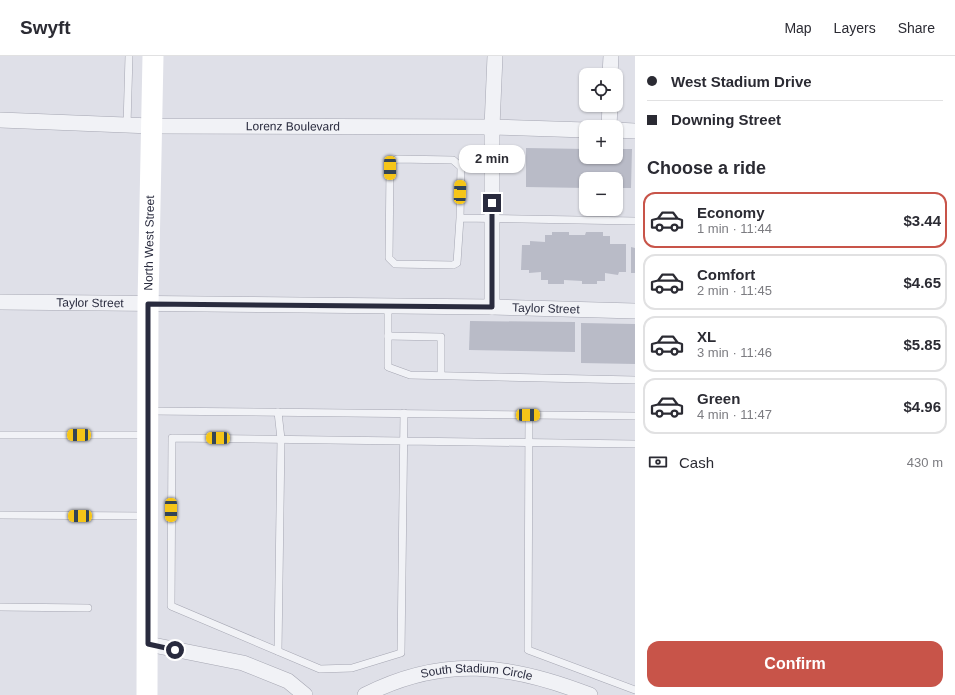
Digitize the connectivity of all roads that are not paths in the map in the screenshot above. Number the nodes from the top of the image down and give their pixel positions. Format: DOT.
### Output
graph roads {
  1 [pos="129,56"];
  2 [pos="153,56"];
  3 [pos="495,56"];
  4 [pos="611,56"];
  5 [pos="610,68"];
  6 [pos="0,120"];
  7 [pos="127,125"];
  8 [pos="151,126"];
  9 [pos="492,127"];
  10 [pos="579,130"];
  11 [pos="623,130"];
  12 [pos="635,131"];
  13 [pos="460,218"];
  14 [pos="492,219"];
  15 [pos="635,221"];
  16 [pos="0,302"];
  17 [pos="148,304"];
  18 [pos="388,307"];
  19 [pos="492,307"];
  20 [pos="635,311"];
  21 [pos="388,336"];
  22 [pos="441,375"];
  23 [pos="635,380"];
  24 [pos="148,410"];
  25 [pos="278,412"];
  26 [pos="404,413"];
  27 [pos="528,415"];
  28 [pos="635,416"];
  29 [pos="0,435"];
  30 [pos="148,435"];
  31 [pos="281,439"];
  32 [pos="404,441"];
  33 [pos="529,443"];
  34 [pos="635,444"];
  35 [pos="0,515"];
  36 [pos="148,516"];
  37 [pos="0,607"];
  38 [pos="88,608"];
  39 [pos="148,644"];
  40 [pos="278,651"];
  41 [pos="635,690"];
  42 [pos="147,695"];
  43 [pos="305,695"];
  44 [pos="365,695"];
  45 [pos="590,695"];
  1 -- 7 [label="lane"];
  2 -- 8 [label="street, North West Street"];
  3 -- 9 [label="street"];
  4 -- 5 [label="street"];
  6 -- 7 [label="street, Lorenz Boulevard"];
  7 -- 8 [label="street, Lorenz Boulevard"];
  8 -- 9 [label="street, Lorenz Boulevard"];
  8 -- 17 [label="street, North West Street"];
  9 -- 10 [label="street, Lorenz Boulevard"];
  9 -- 14 [label="street"];
  11 -- 12 [label="street"];
  13 -- 13 [label="lane"];
  13 -- 14 [label="lane"];
  14 -- 15 [label="lane"];
  14 -- 19 [label="street"];
  16 -- 17 [label="street, Taylor Street"];
  17 -- 18 [label="street, Taylor Street"];
  17 -- 24 [label="street, North West Street"];
  18 -- 19 [label="street, Taylor Street"];
  18 -- 21 [label="lane"];
  19 -- 20 [label="street, Taylor Street"];
  21 -- 22 [label="lane"];
  21 -- 22 [label="lane"];
  22 -- 23 [label="lane"];
  24 -- 25 [label="lane"];
  24 -- 30 [label="street, North West Street"];
  25 -- 26 [label="lane"];
  25 -- 31 [label="lane"];
  26 -- 27 [label="lane"];
  26 -- 32 [label="lane"];
  27 -- 28 [label="lane"];
  27 -- 33 [label="lane"];
  29 -- 30 [label="lane"];
  30 -- 36 [label="street, North West Street"];
  31 -- 32 [label="lane"];
  31 -- 40 [label="lane"];
  31 -- 40 [label="lane"];
  32 -- 33 [label="lane"];
  32 -- 40 [label="lane"];
  33 -- 34 [label="lane"];
  33 -- 41 [label="lane"];
  35 -- 36 [label="lane"];
  36 -- 39 [label="street, North West Street"];
  37 -- 38 [label="lane"];
  39 -- 42 [label="street, North West Street"];
  39 -- 43 [label="street"];
  44 -- 45 [label="street, South Stadium Circle"];
}
